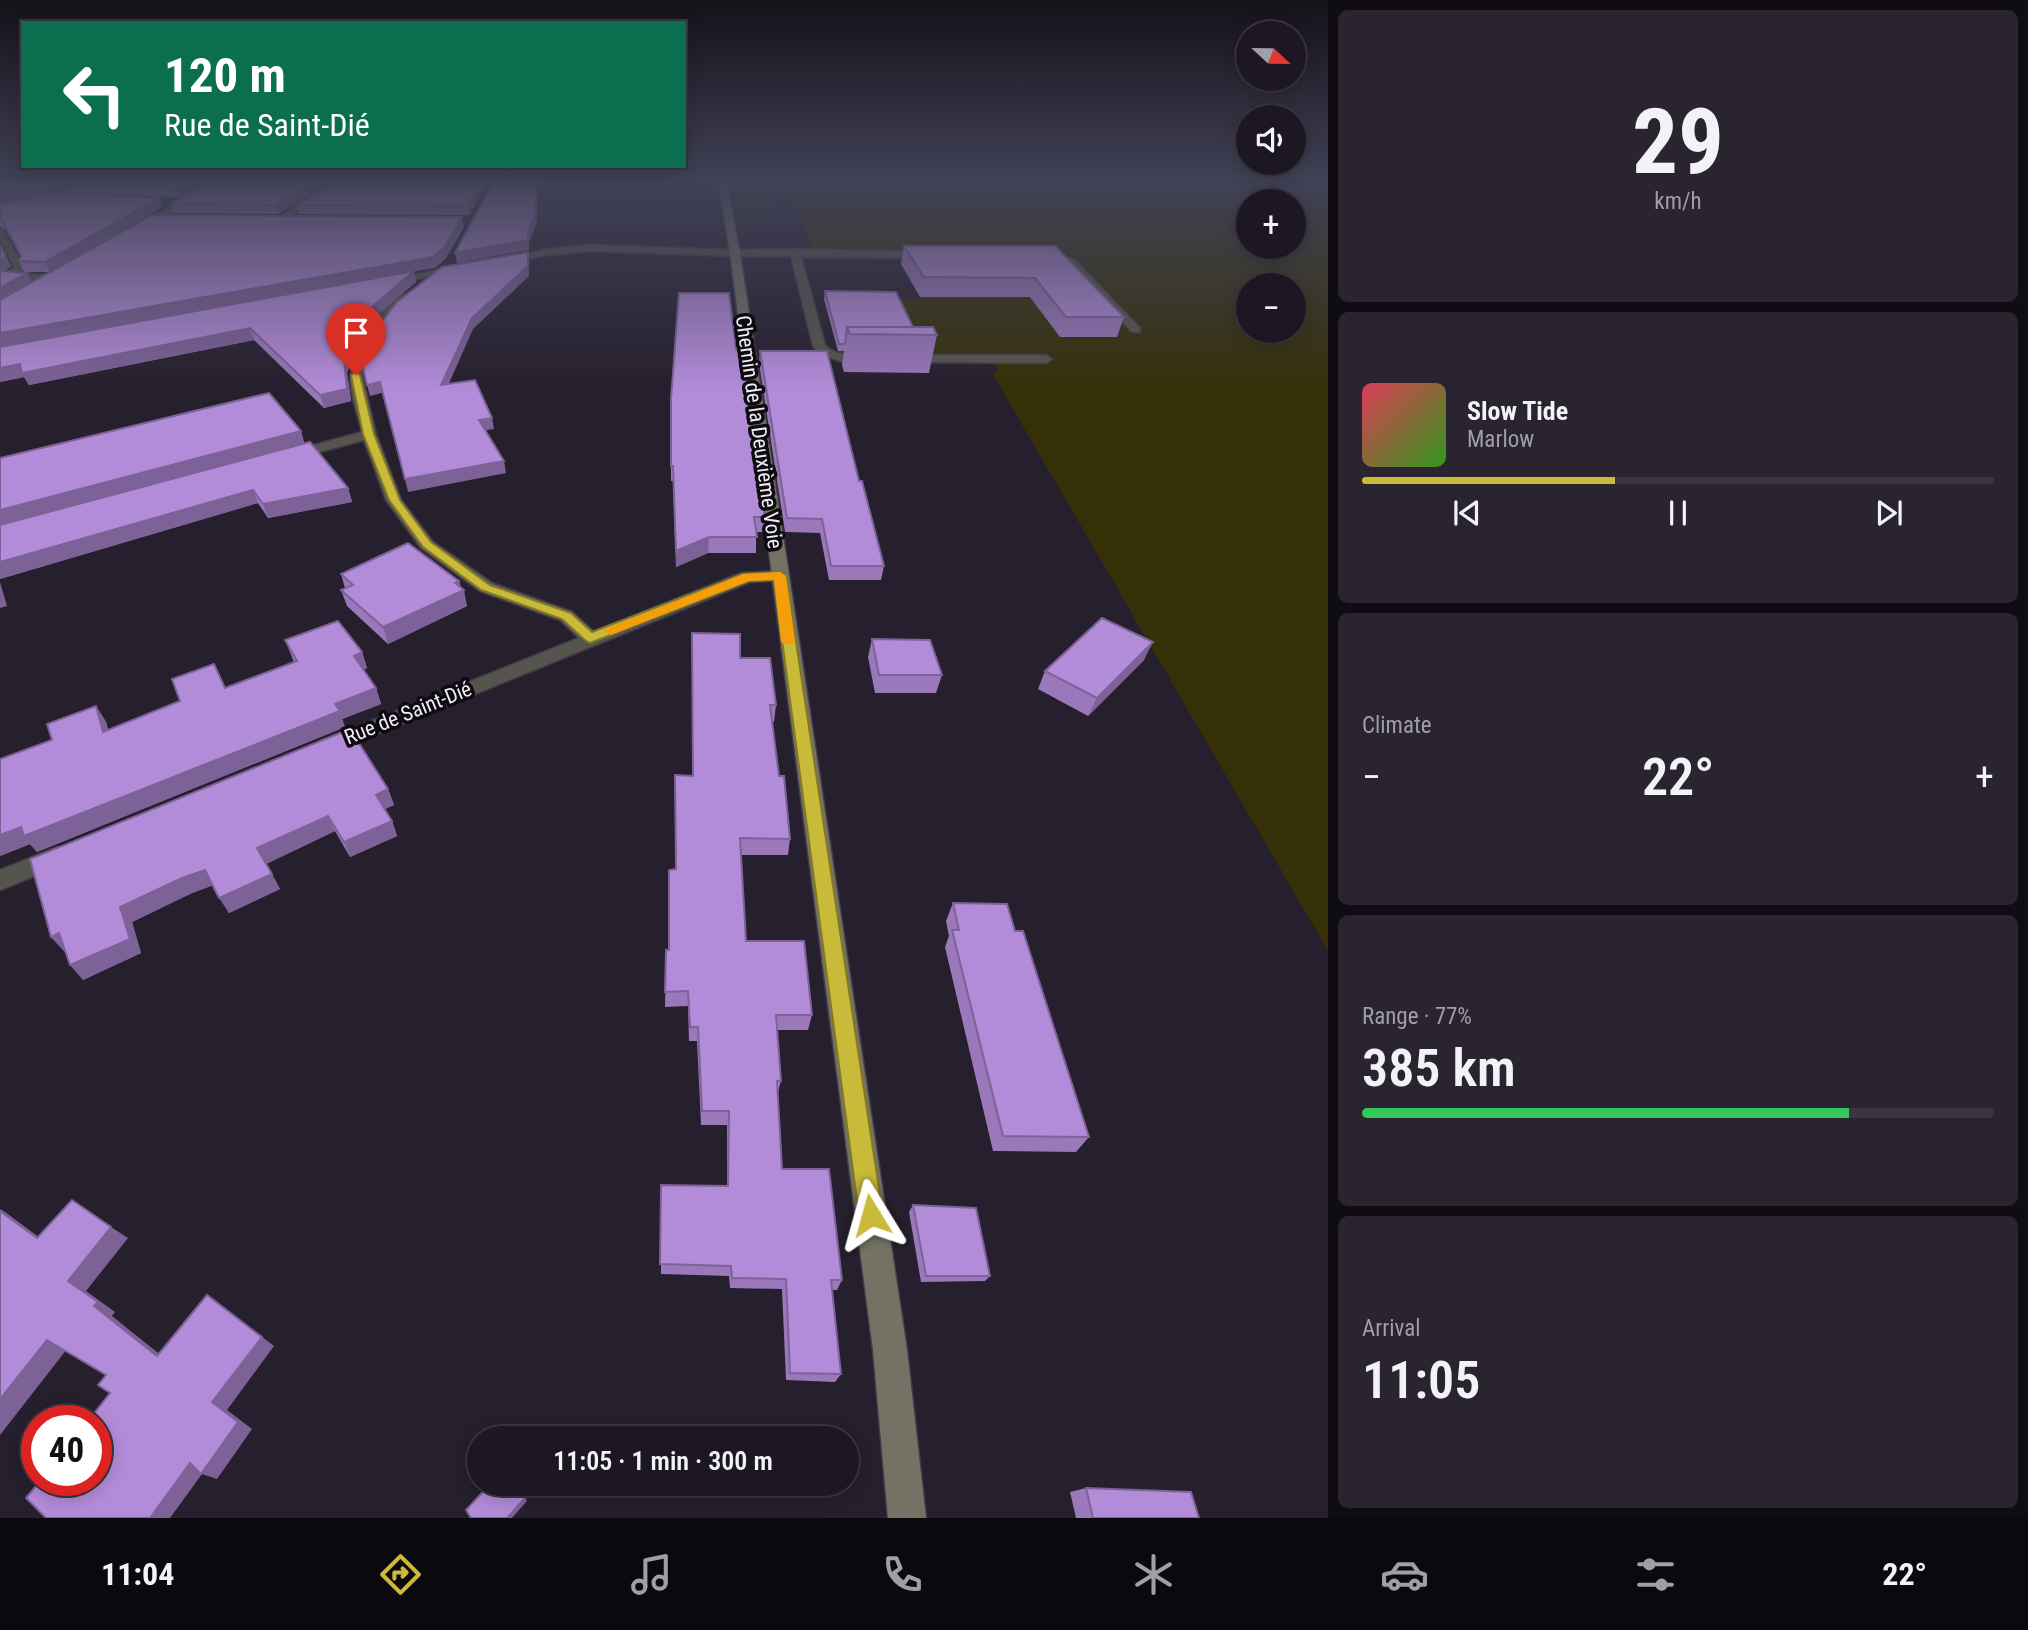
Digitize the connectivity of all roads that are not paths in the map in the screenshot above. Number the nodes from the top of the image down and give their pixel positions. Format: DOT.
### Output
graph roads {
  1 [pos="9,250"];
  2 [pos="571,250"];
  3 [pos="644,250"];
  4 [pos="734,250"];
  5 [pos="796,252"];
  6 [pos="735,253"];
  7 [pos="938,255"];
  8 [pos="1035,255"];
  9 [pos="452,262"];
  10 [pos="489,263"];
  11 [pos="477,265"];
  12 [pos="66,271"];
  13 [pos="440,272"];
  14 [pos="4,277"];
  15 [pos="55,278"];
  16 [pos="371,285"];
  17 [pos="33,290"];
  18 [pos="1136,330"];
  19 [pos="1046,359"];
  20 [pos="369,434"];
  21 [pos="276,459"];
  22 [pos="780,576"];
  23 [pos="590,638"];
  24 [pos="308,754"];
  25 [pos="77,849"];
  26 [pos="0,880"];
  27 [pos="907,1518"];
  1 -- 14 [label="street"];
  2 -- 10 [label="street"];
  3 -- 6 [label="street"];
  4 -- 6 [label="street, Chemin de la Deuxième Voie"];
  5 -- 6 [label="street"];
  5 -- 7 [label="street"];
  5 -- 19 [label="street"];
  6 -- 22 [label="street, Chemin de la Deuxième Voie"];
  8 -- 18 [label="street"];
  9 -- 13 [label="street"];
  11 -- 13 [label="street"];
  12 -- 15 [label="street"];
  13 -- 16 [label="street"];
  13 -- 20 [label="street"];
  14 -- 15 [label="street"];
  15 -- 17 [label="street"];
  20 -- 21 [label="street"];
  20 -- 23 [label="street"];
  22 -- 23 [label="street, Rue de Saint-Dié"];
  22 -- 27 [label="street, Chemin de la Deuxième Voie"];
  23 -- 24 [label="street, Rue de Saint-Dié"];
  25 -- 26 [label="street"];
}
